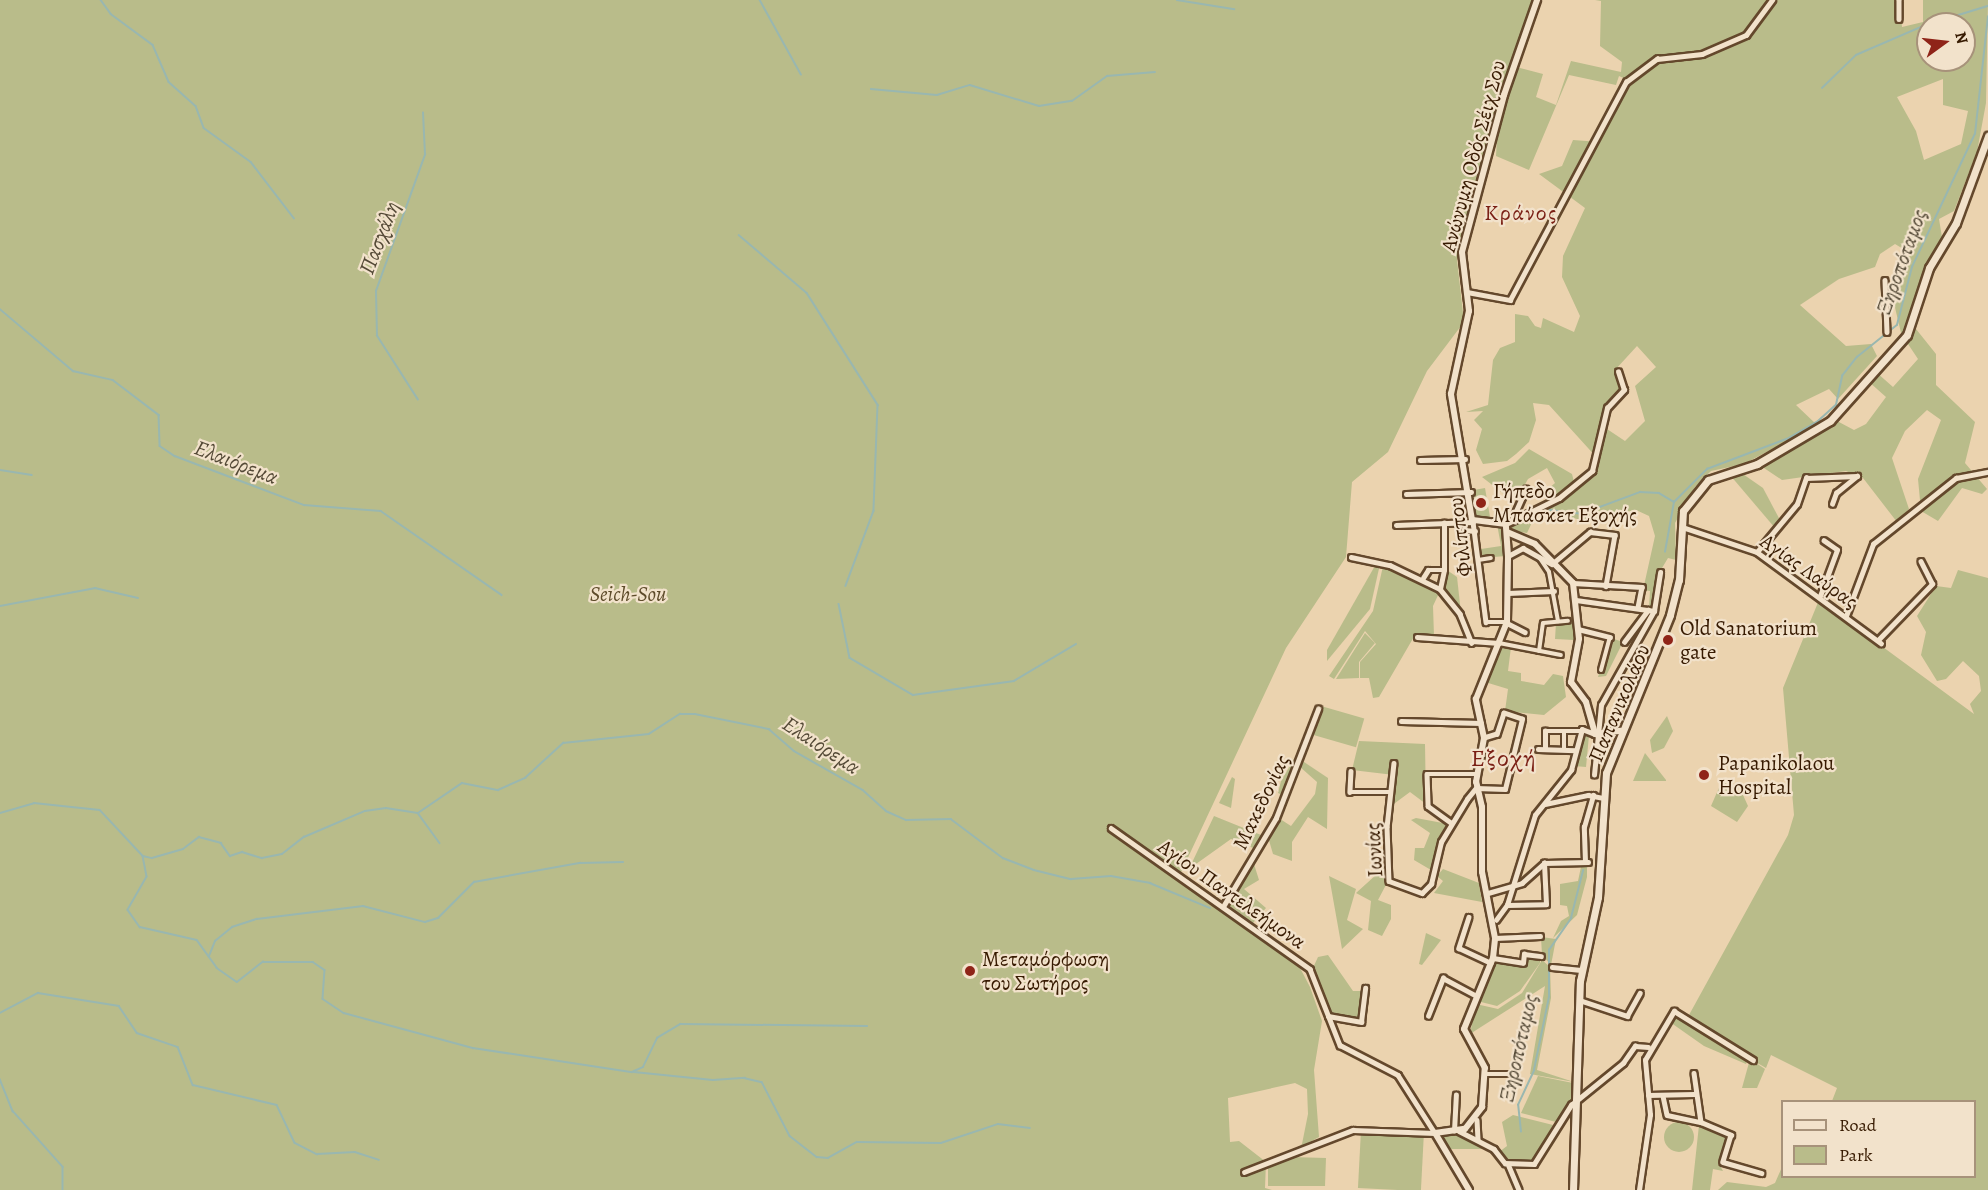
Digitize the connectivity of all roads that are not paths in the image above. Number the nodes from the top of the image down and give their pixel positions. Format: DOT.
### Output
graph roads {
  1 [pos="1537,0"];
  2 [pos="1772,0"];
  3 [pos="1899,0"];
  4 [pos="1899,19"];
  5 [pos="1988,136"];
  6 [pos="1886,280"];
  7 [pos="1467,292"];
  8 [pos="1466,323"];
  9 [pos="1887,332"];
  10 [pos="1618,372"];
  11 [pos="1465,459"];
  12 [pos="1420,460"];
  13 [pos="1988,472"];
  14 [pos="1526,489"];
  15 [pos="1471,492"];
  16 [pos="1406,494"];
  17 [pos="1832,504"];
  18 [pos="1473,522"];
  19 [pos="1509,522"];
  20 [pos="1444,524"];
  21 [pos="1396,525"];
  22 [pos="1679,526"];
  23 [pos="1475,531"];
  24 [pos="1507,532"];
  25 [pos="1461,541"];
  26 [pos="1824,541"];
  27 [pos="1757,552"];
  28 [pos="1508,556"];
  29 [pos="1539,556"];
  30 [pos="1351,557"];
  31 [pos="1491,558"];
  32 [pos="1478,560"];
  33 [pos="1921,562"];
  34 [pos="1554,565"];
  35 [pos="1444,570"];
  36 [pos="1549,572"];
  37 [pos="1660,572"];
  38 [pos="1423,579"];
  39 [pos="1573,583"];
  40 [pos="1606,586"];
  41 [pos="1440,589"];
  42 [pos="1554,591"];
  43 [pos="1508,593"];
  44 [pos="1820,596"];
  45 [pos="1576,600"];
  46 [pos="1638,608"];
  47 [pos="1651,610"];
  48 [pos="1846,616"];
  49 [pos="1558,621"];
  50 [pos="1568,621"];
  51 [pos="1507,623"];
  52 [pos="1578,629"];
  53 [pos="1525,632"];
  54 [pos="1417,637"];
  55 [pos="1610,637"];
  56 [pos="1624,642"];
  57 [pos="1472,643"];
  58 [pos="1499,643"];
  59 [pos="1539,651"];
  60 [pos="1561,655"];
  61 [pos="1600,670"];
  62 [pos="1318,709"];
  63 [pos="1401,721"];
  64 [pos="1481,723"];
  65 [pos="1564,730"];
  66 [pos="1582,731"];
  67 [pos="1621,731"];
  68 [pos="1596,734"];
  69 [pos="1484,738"];
  70 [pos="1564,748"];
  71 [pos="1538,749"];
  72 [pos="1545,749"];
  73 [pos="1575,750"];
  74 [pos="1394,763"];
  75 [pos="1351,771"];
  76 [pos="1427,774"];
  77 [pos="1477,774"];
  78 [pos="1594,775"];
  79 [pos="1476,788"];
  80 [pos="1390,792"];
  81 [pos="1593,795"];
  82 [pos="1604,798"];
  83 [pos="1545,804"];
  84 [pos="1451,823"];
  85 [pos="1111,828"];
  86 [pos="1544,863"];
  87 [pos="1510,888"];
  88 [pos="1488,893"];
  89 [pos="1224,905"];
  90 [pos="1507,905"];
  91 [pos="1469,917"];
  92 [pos="1496,920"];
  93 [pos="1540,936"];
  94 [pos="1495,938"];
  95 [pos="1540,956"];
  96 [pos="1492,961"];
  97 [pos="1552,967"];
  98 [pos="1581,970"];
  99 [pos="1365,988"];
  100 [pos="1640,993"];
  101 [pos="1475,994"];
  102 [pos="1579,1000"];
  103 [pos="1328,1016"];
  104 [pos="1428,1016"];
  105 [pos="1648,1047"];
  106 [pos="1753,1060"];
  107 [pos="1694,1073"];
  108 [pos="1486,1074"];
  109 [pos="1511,1074"];
  110 [pos="1694,1094"];
  111 [pos="1456,1095"];
  112 [pos="1648,1095"];
  113 [pos="1663,1096"];
  114 [pos="1575,1101"];
  115 [pos="1477,1120"];
  116 [pos="1701,1122"];
  117 [pos="1456,1131"];
  118 [pos="1435,1133"];
  119 [pos="1478,1140"];
  120 [pos="1508,1164"];
  121 [pos="1244,1172"];
  122 [pos="1761,1173"];
  123 [pos="1469,1190"];
  124 [pos="1519,1190"];
  125 [pos="1573,1190"];
  126 [pos="1639,1190"];
  1 -- 7 [label="street, Ανώνυμη Οδός Σέιχ Σου"];
  2 -- 7 [label="street"];
  3 -- 4 [label="street"];
  5 -- 22 [label="main road, Παπανικολάου"];
  6 -- 9 [label="street"];
  7 -- 8 [label="street, Ανώνυμη Οδός Σέιχ Σου"];
  8 -- 11 [label="street, Φιλίππου"];
  10 -- 19 [label="street"];
  11 -- 12 [label="street"];
  11 -- 15 [label="street, Φιλίππου"];
  13 -- 48 [label="street"];
  14 -- 19 [label="street"];
  15 -- 16 [label="street"];
  15 -- 18 [label="street, Φιλίππου"];
  17 -- 27 [label="street"];
  18 -- 19 [label="street"];
  18 -- 20 [label="street"];
  18 -- 23 [label="street, Φιλίππου"];
  19 -- 24 [label="street"];
  20 -- 21 [label="street"];
  20 -- 35 [label="street"];
  22 -- 27 [label="street, Αγίας Λαύρας"];
  22 -- 67 [label="main road, Παπανικολάου"];
  23 -- 25 [label="street"];
  23 -- 32 [label="street, Φιλίππου"];
  24 -- 28 [label="street"];
  24 -- 34 [label="street"];
  26 -- 44 [label="street"];
  27 -- 44 [label="street, Αγίας Λαύρας"];
  28 -- 29 [label="street"];
  28 -- 43 [label="street"];
  29 -- 34 [label="street"];
  29 -- 36 [label="street"];
  30 -- 38 [label="street"];
  31 -- 32 [label="street"];
  32 -- 51 [label="street, Φιλίππου"];
  33 -- 48 [label="street, Αγίας Λαύρας"];
  34 -- 36 [label="street"];
  34 -- 39 [label="street"];
  34 -- 40 [label="street"];
  35 -- 38 [label="street"];
  35 -- 41 [label="street"];
  36 -- 42 [label="street"];
  37 -- 47 [label="street"];
  38 -- 41 [label="street"];
  39 -- 40 [label="street"];
  39 -- 45 [label="street"];
  40 -- 46 [label="street"];
  41 -- 57 [label="street"];
  42 -- 43 [label="street"];
  42 -- 49 [label="street"];
  43 -- 51 [label="street"];
  44 -- 48 [label="street, Αγίας Λαύρας"];
  45 -- 46 [label="street"];
  45 -- 52 [label="street"];
  46 -- 47 [label="street"];
  47 -- 56 [label="street"];
  47 -- 68 [label="street"];
  49 -- 50 [label="street"];
  49 -- 59 [label="street"];
  51 -- 53 [label="street"];
  51 -- 58 [label="street"];
  52 -- 55 [label="street"];
  52 -- 68 [label="street"];
  54 -- 57 [label="street"];
  55 -- 61 [label="street"];
  57 -- 58 [label="street"];
  58 -- 59 [label="street"];
  58 -- 64 [label="street"];
  59 -- 60 [label="street"];
  62 -- 89 [label="street, Μακεδονίας"];
  63 -- 64 [label="street"];
  64 -- 69 [label="street"];
  65 -- 66 [label="street"];
  65 -- 70 [label="street"];
  65 -- 72 [label="street"];
  66 -- 68 [label="street"];
  66 -- 73 [label="street"];
  67 -- 68 [label="street"];
  67 -- 82 [label="main road, Παπανικολάου"];
  68 -- 78 [label="street"];
  69 -- 77 [label="street"];
  69 -- 79 [label="street"];
  70 -- 72 [label="street"];
  70 -- 73 [label="street"];
  71 -- 72 [label="street"];
  73 -- 83 [label="street"];
  74 -- 80 [label="street, Ιωνίας"];
  75 -- 80 [label="street"];
  76 -- 77 [label="street"];
  76 -- 84 [label="street"];
  77 -- 79 [label="street"];
  79 -- 84 [label="street"];
  79 -- 88 [label="street"];
  80 -- 84 [label="street, Ιωνίας"];
  81 -- 82 [label="street"];
  81 -- 83 [label="street"];
  81 -- 86 [label="street"];
  82 -- 98 [label="main road, Παπανικολάου"];
  83 -- 87 [label="street"];
  85 -- 89 [label="street, Αγίου Παντελεήμονα"];
  86 -- 87 [label="street"];
  86 -- 90 [label="street"];
  87 -- 88 [label="street"];
  87 -- 90 [label="street"];
  88 -- 92 [label="street"];
  89 -- 103 [label="street, Αγίου Παντελεήμονα"];
  90 -- 92 [label="street"];
  91 -- 96 [label="street"];
  92 -- 94 [label="street"];
  93 -- 94 [label="street"];
  94 -- 96 [label="street"];
  95 -- 96 [label="street"];
  96 -- 101 [label="street"];
  97 -- 98 [label="street"];
  98 -- 102 [label="main road, Παπανικολάου"];
  99 -- 103 [label="street"];
  100 -- 102 [label="street"];
  101 -- 104 [label="street"];
  101 -- 108 [label="street"];
  102 -- 114 [label="main road, Παπανικολάου"];
  103 -- 118 [label="street, Αγίου Παντελεήμονα"];
  105 -- 106 [label="street"];
  105 -- 112 [label="street"];
  105 -- 114 [label="street"];
  107 -- 110 [label="street"];
  108 -- 109 [label="street"];
  108 -- 115 [label="street"];
  110 -- 113 [label="street"];
  110 -- 116 [label="street"];
  111 -- 117 [label="street"];
  112 -- 113 [label="street"];
  112 -- 126 [label="street"];
  113 -- 116 [label="street"];
  114 -- 120 [label="street"];
  114 -- 125 [label="main road, Παπανικολάου"];
  115 -- 117 [label="street"];
  115 -- 119 [label="street"];
  116 -- 122 [label="street"];
  117 -- 118 [label="street"];
  117 -- 119 [label="street"];
  118 -- 121 [label="street"];
  118 -- 123 [label="street, Αγίου Παντελεήμονα"];
  119 -- 120 [label="street"];
  120 -- 124 [label="street"];
}
